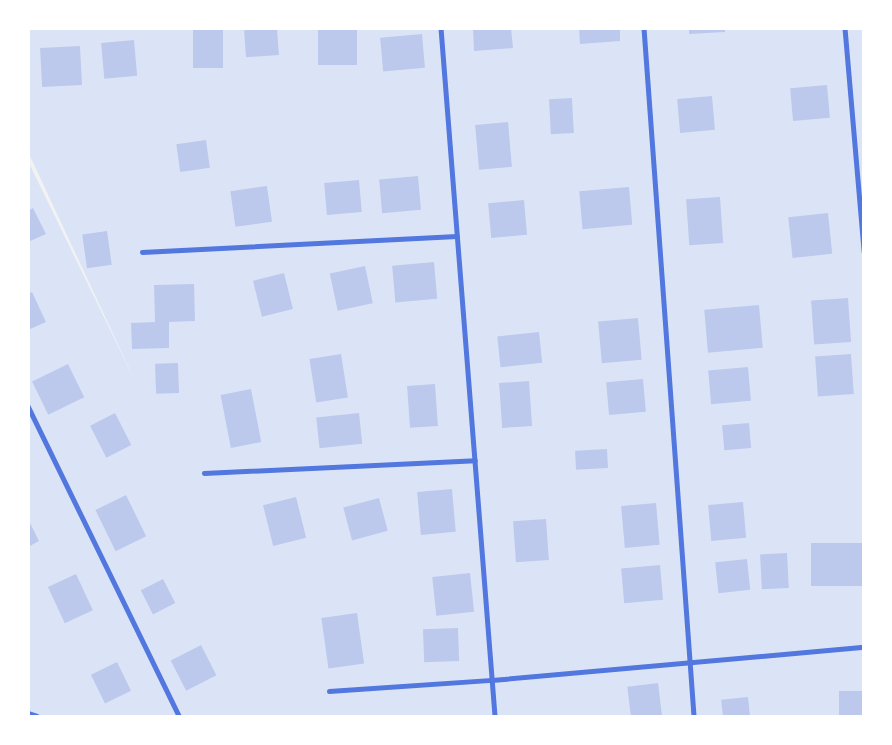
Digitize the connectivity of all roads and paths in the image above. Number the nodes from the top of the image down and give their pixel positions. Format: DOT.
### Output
graph roads {
  1 [pos="441,28"];
  2 [pos="644,28"];
  3 [pos="845,28"];
  4 [pos="457,236"];
  5 [pos="864,251"];
  6 [pos="142,252"];
  7 [pos="28,406"];
  8 [pos="475,460"];
  9 [pos="204,473"];
  10 [pos="864,647"];
  11 [pos="692,661"];
  12 [pos="492,680"];
  13 [pos="328,691"];
  14 [pos="28,713"];
  15 [pos="37,717"];
  16 [pos="178,717"];
  17 [pos="495,717"];
  18 [pos="694,717"];
  1 -- 4 [label="lane"];
  2 -- 11 [label="lane"];
  3 -- 5 [label="lane"];
  4 -- 6 [label="lane"];
  4 -- 8 [label="lane"];
  7 -- 16 [label="lane"];
  8 -- 9 [label="lane"];
  8 -- 12 [label="lane"];
  10 -- 11 [label="lane"];
  11 -- 12 [label="lane"];
  11 -- 18 [label="lane"];
  12 -- 13 [label="lane"];
  12 -- 17 [label="lane"];
  14 -- 15 [label="lane"];
}
